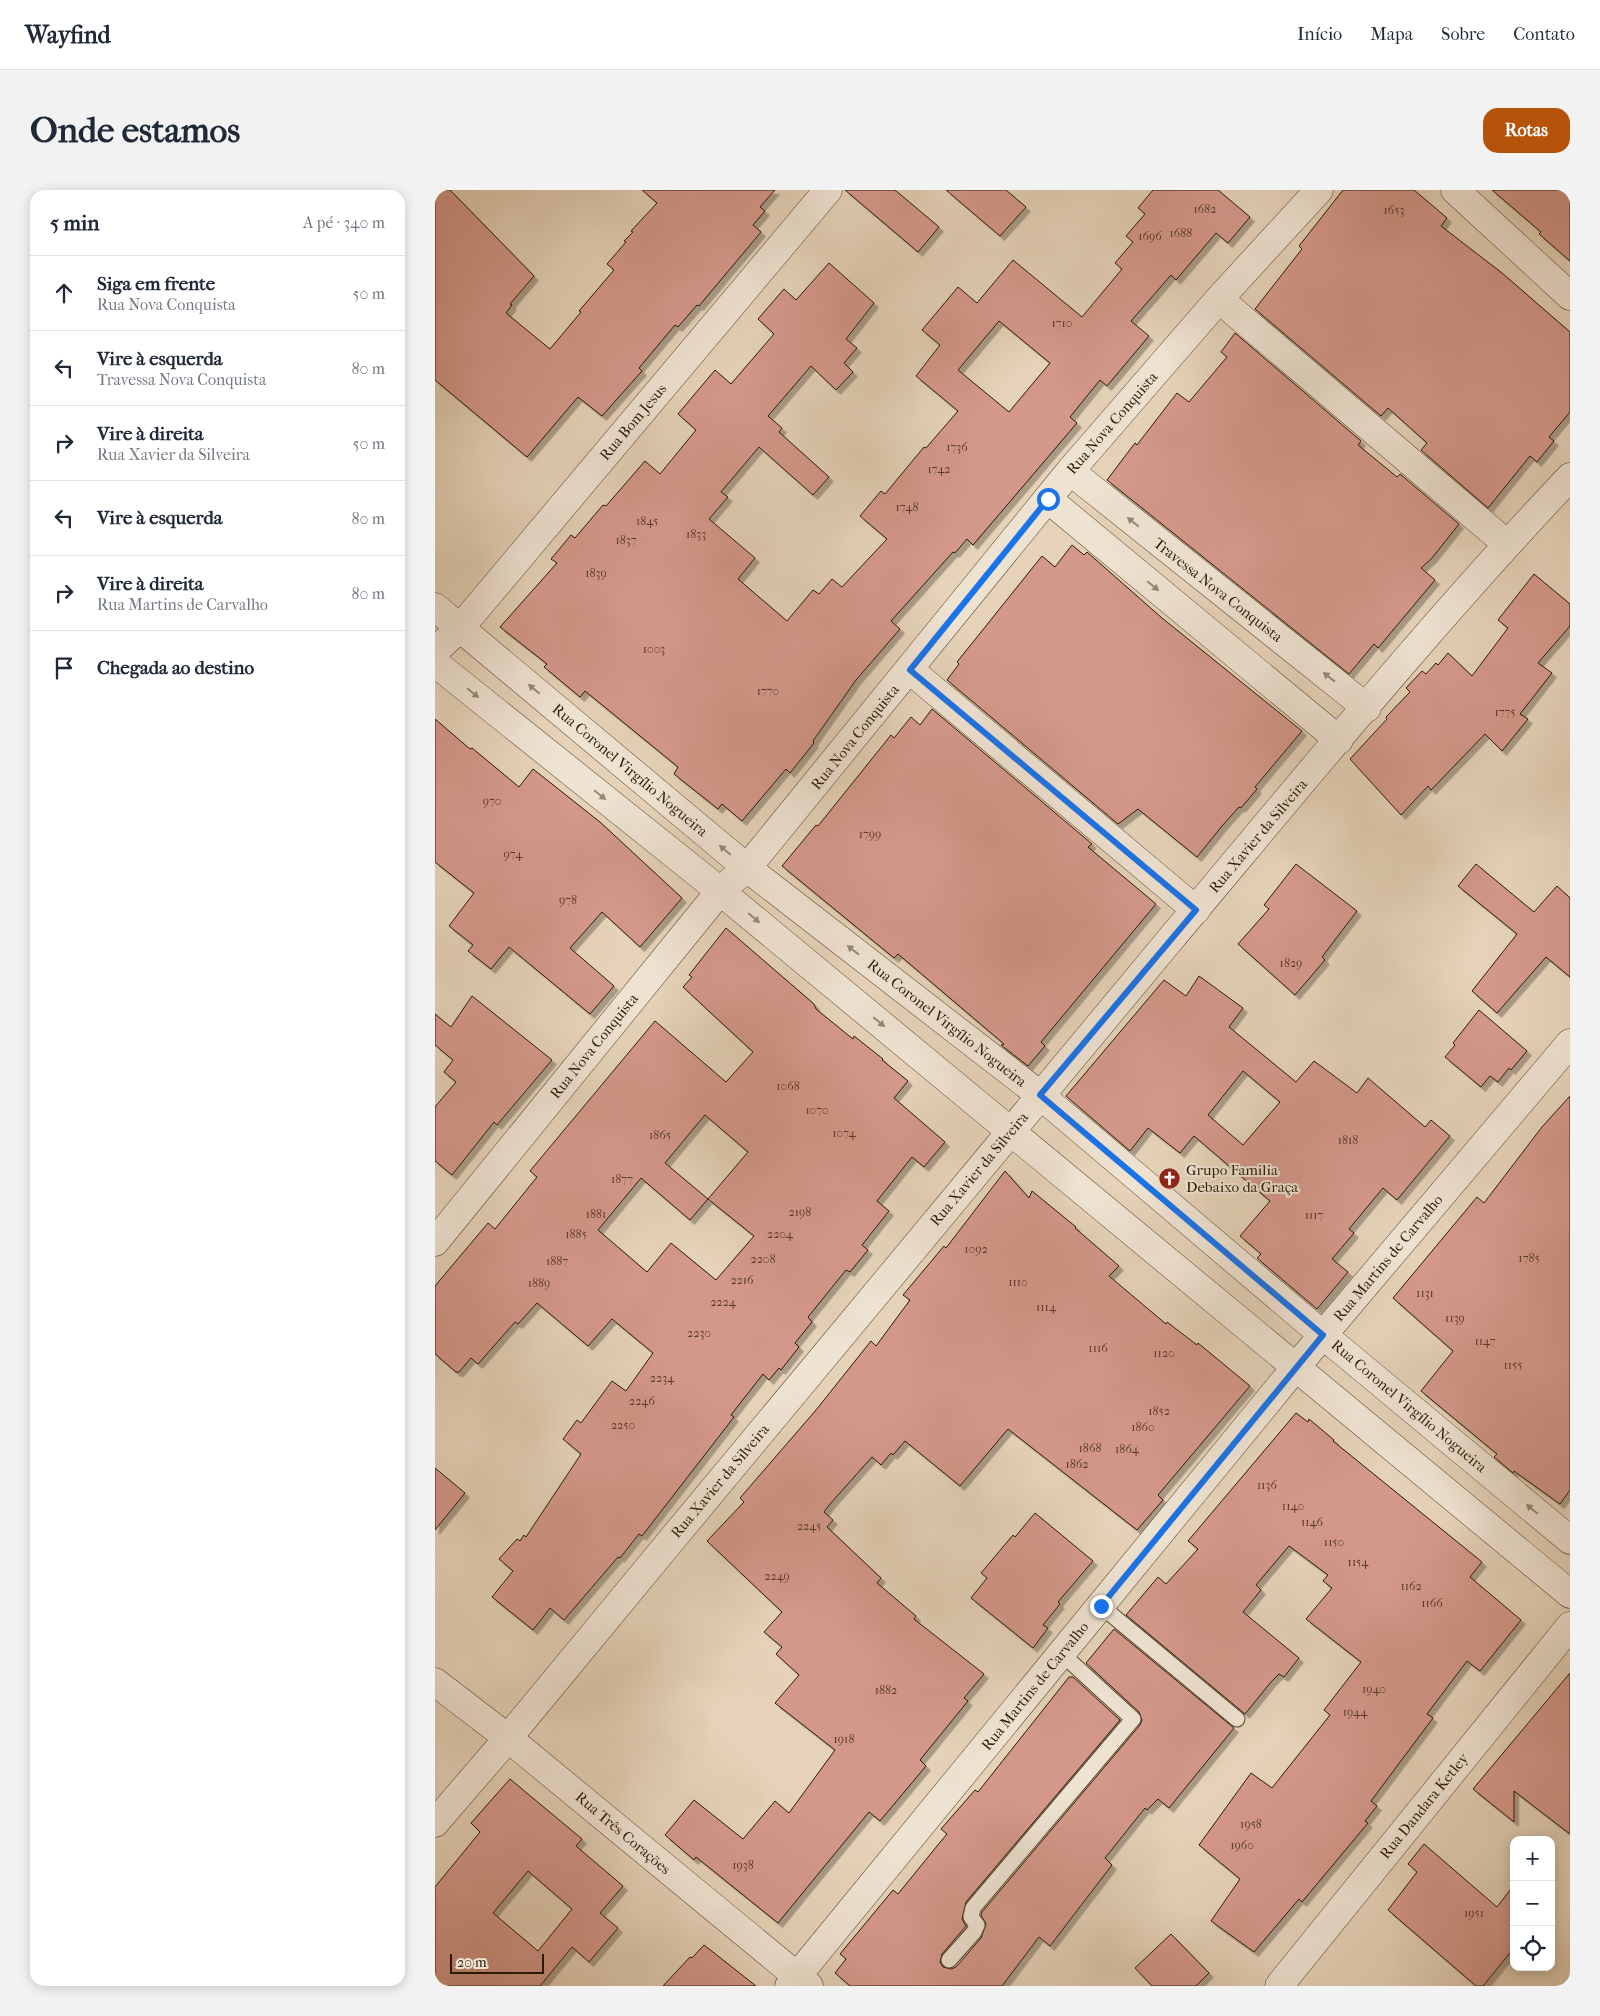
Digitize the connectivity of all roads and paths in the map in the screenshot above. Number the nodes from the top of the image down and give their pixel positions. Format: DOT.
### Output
graph roads {
  1 [pos="828,190"];
  2 [pos="1319,190"];
  3 [pos="1455,190"];
  4 [pos="1570,296"];
  5 [pos="1219,299"];
  6 [pos="1070,471"];
  7 [pos="1570,477"];
  8 [pos="1048,499"];
  9 [pos="1507,544"];
  10 [pos="1219,590"];
  11 [pos="435,607"];
  12 [pos="1193,619"];
  13 [pos="460,628"];
  14 [pos="435,651"];
  15 [pos="435,663"];
  16 [pos="910,670"];
  17 [pos="1367,708"];
  18 [pos="1339,740"];
  19 [pos="747,868"];
  20 [pos="720,891"];
  21 [pos="1196,910"];
  22 [pos="1570,1043"];
  23 [pos="1040,1095"];
  24 [pos="1010,1131"];
  25 [pos="435,1242"];
  26 [pos="1323,1335"];
  27 [pos="1295,1368"];
  28 [pos="1570,1540"];
  29 [pos="1570,1594"];
  30 [pos="1101,1606"];
  31 [pos="1570,1626"];
  32 [pos="1061,1653"];
  33 [pos="435,1682"];
  34 [pos="1237,1719"];
  35 [pos="508,1738"];
  36 [pos="435,1823"];
  37 [pos="949,1960"];
  38 [pos="799,1983"];
  39 [pos="1279,1986"];
  1 -- 13 [label="street, Rua Bom Jesus"];
  2 -- 5 [label="street, Rua Nova Conquista"];
  3 -- 4 [label="street"];
  5 -- 6 [label="street, Rua Nova Conquista"];
  5 -- 9 [label="street"];
  6 -- 8 [label="street, Rua Nova Conquista"];
  10 -- 6 [label="street, Travessa Nova Conquista, one-way"];
  7 -- 9 [label="street, Rua Xavier da Silveira"];
  8 -- 12 [label="street, one-way"];
  8 -- 16 [label="street, Rua Nova Conquista"];
  9 -- 17 [label="street, Rua Xavier da Silveira"];
  10 -- 12 [label="street"];
  17 -- 10 [label="street, Travessa Nova Conquista, one-way"];
  11 -- 13 [label="street, Rua Coronel Virgílio Nogueira"];
  12 -- 18 [label="street"];
  13 -- 14 [label="street, Rua Bom Jesus"];
  19 -- 13 [label="street, Rua Coronel Virgílio Nogueira, one-way"];
  15 -- 20 [label="street, one-way"];
  16 -- 19 [label="street, Rua Nova Conquista"];
  16 -- 21 [label="street"];
  17 -- 18 [label="street, Rua Xavier da Silveira"];
  18 -- 21 [label="street, Rua Xavier da Silveira"];
  19 -- 20 [label="street, Rua Nova Conquista"];
  23 -- 19 [label="street, Rua Coronel Virgílio Nogueira, one-way"];
  20 -- 24 [label="street, one-way"];
  20 -- 25 [label="street, Rua Nova Conquista"];
  21 -- 23 [label="street, Rua Xavier da Silveira"];
  22 -- 26 [label="street, Rua Martins de Carvalho"];
  23 -- 24 [label="street, Rua Xavier da Silveira"];
  23 -- 26 [label="street, Rua Coronel Virgílio Nogueira"];
  24 -- 27 [label="street"];
  24 -- 35 [label="street, Rua Xavier da Silveira"];
  26 -- 27 [label="street, Rua Martins de Carvalho"];
  28 -- 26 [label="street, Rua Coronel Virgílio Nogueira, one-way"];
  27 -- 29 [label="street"];
  27 -- 30 [label="street, Rua Martins de Carvalho"];
  30 -- 32 [label="street, Rua Martins de Carvalho"];
  30 -- 34 [label="lane"];
  31 -- 39 [label="street, Rua Dandara Ketley"];
  32 -- 37 [label="lane"];
  32 -- 38 [label="street, Rua Martins de Carvalho"];
  33 -- 35 [label="street, Rua Três Corações"];
  35 -- 36 [label="street, Rua Xavier da Silveira"];
  35 -- 38 [label="street, Rua Três Corações"];
}
